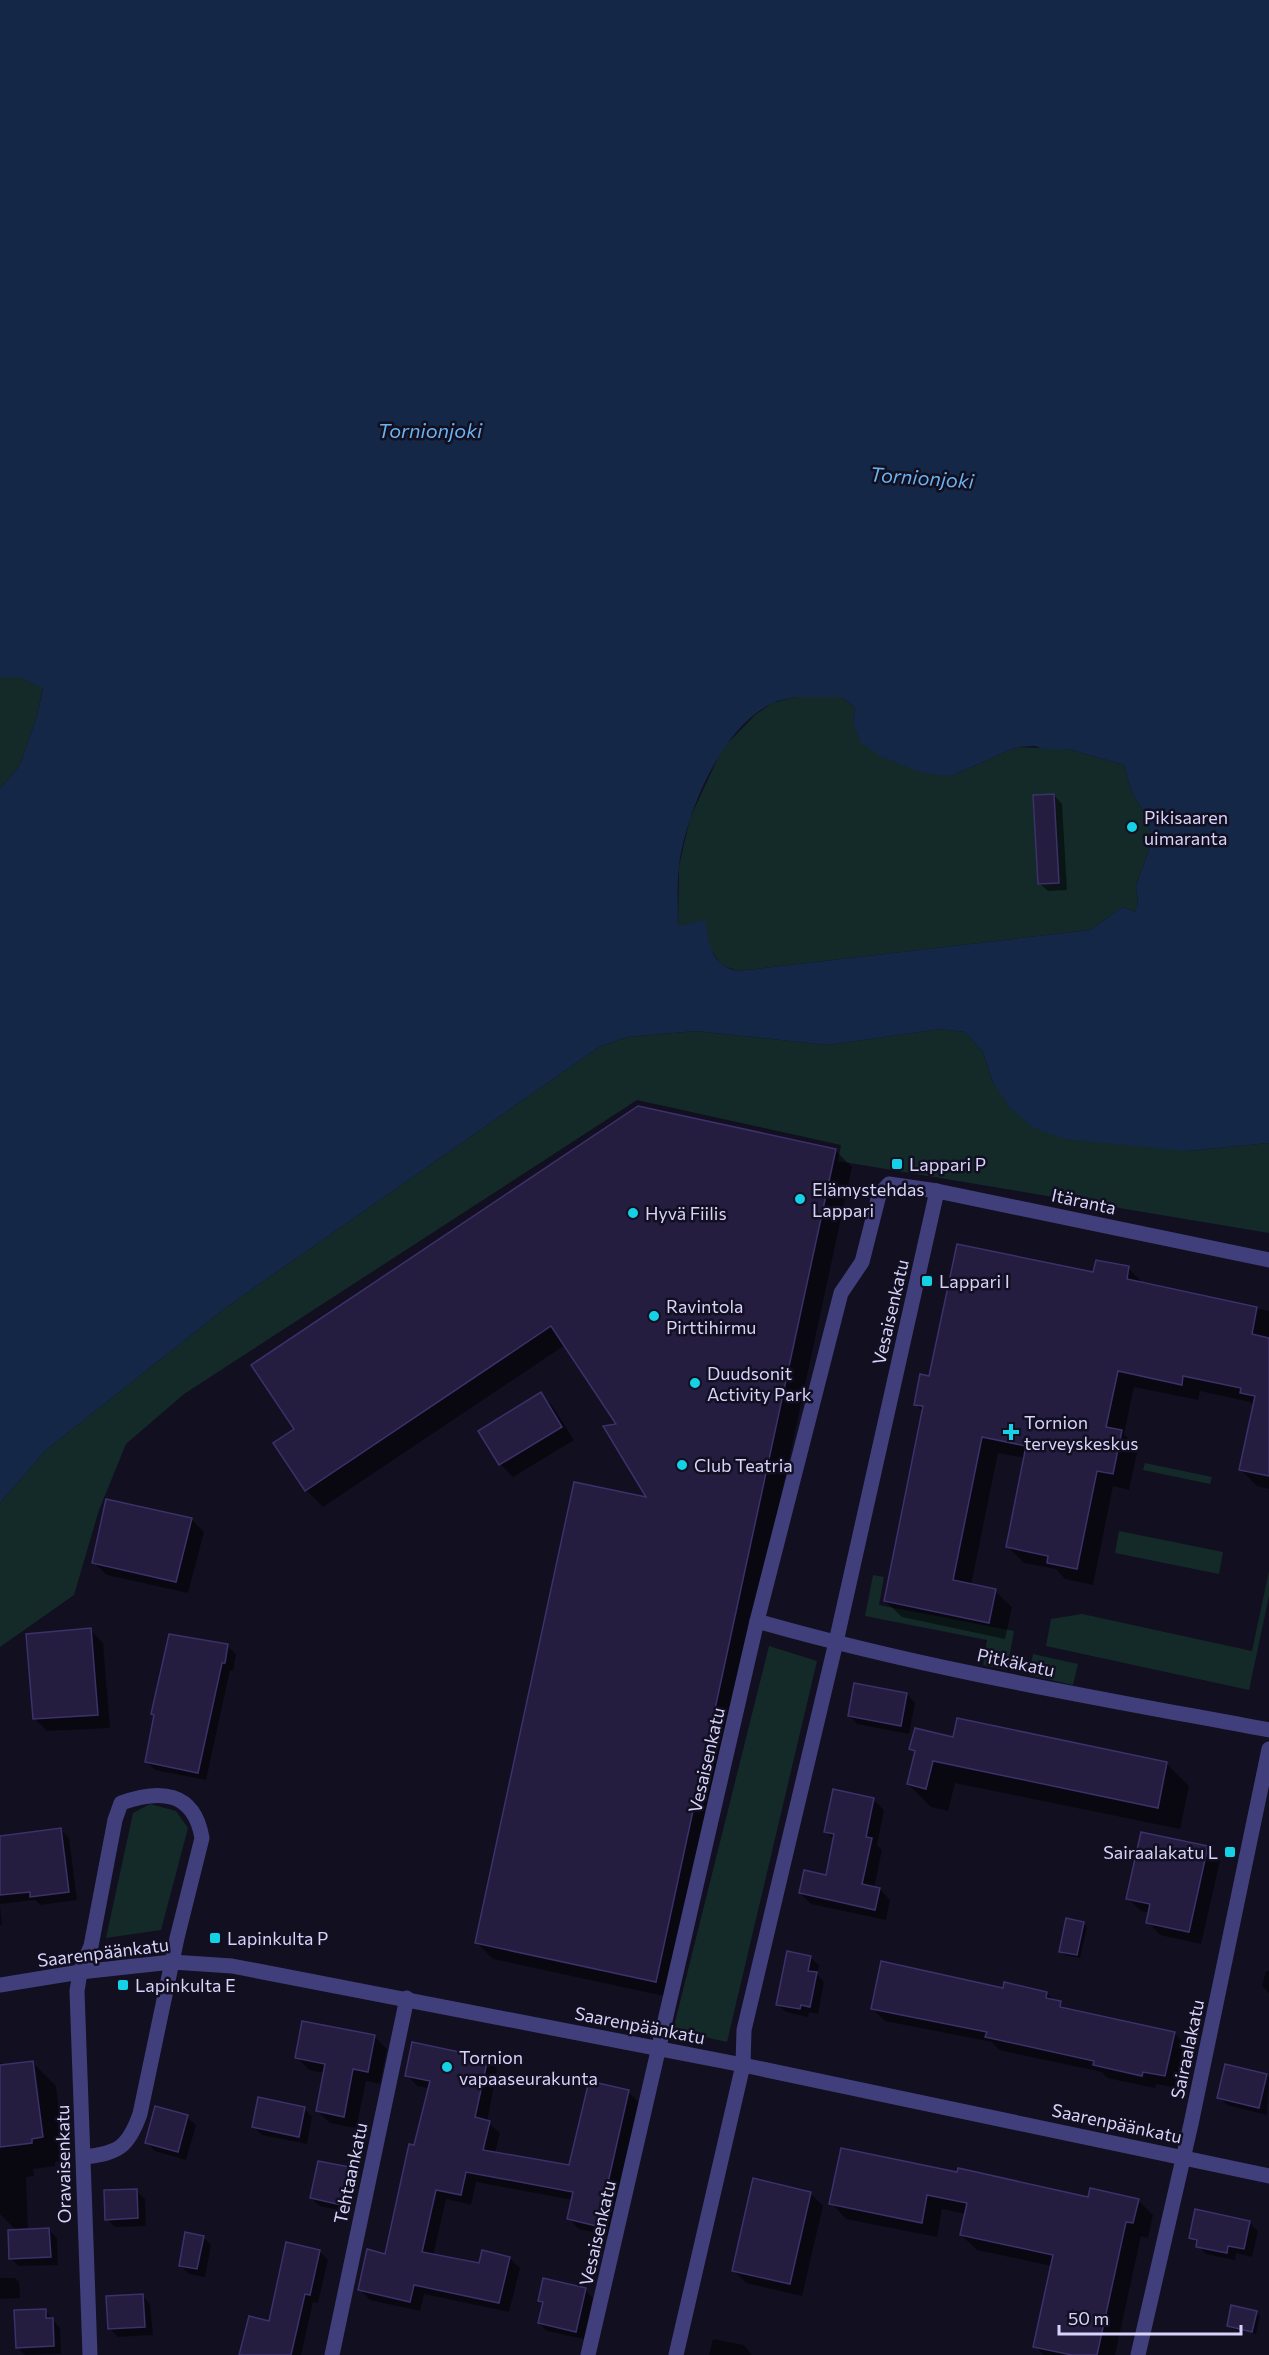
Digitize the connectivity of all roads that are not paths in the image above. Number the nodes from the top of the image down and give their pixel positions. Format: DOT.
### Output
graph roads {
  1 [pos="889,1184"];
  2 [pos="937,1191"];
  3 [pos="1269,1260"];
  4 [pos="757,1621"];
  5 [pos="836,1642"];
  6 [pos="1269,1730"];
  7 [pos="1269,1749"];
  8 [pos="172,1962"];
  9 [pos="80,1972"];
  10 [pos="0,1985"];
  11 [pos="407,1998"];
  12 [pos="660,2049"];
  13 [pos="743,2065"];
  14 [pos="84,2157"];
  15 [pos="1183,2157"];
  16 [pos="1269,2175"];
  17 [pos="90,2355"];
  18 [pos="332,2355"];
  19 [pos="588,2355"];
  20 [pos="676,2355"];
  21 [pos="1138,2355"];
  1 -- 2 [label="street, Itäranta"];
  1 -- 4 [label="street, Vesaisenkatu"];
  2 -- 3 [label="street, Itäranta"];
  2 -- 5 [label="street, Vesaisenkatu"];
  4 -- 5 [label="street, Pitkäkatu"];
  4 -- 12 [label="street, Vesaisenkatu"];
  5 -- 6 [label="street, Pitkäkatu"];
  5 -- 13 [label="street, Vesaisenkatu"];
  7 -- 15 [label="street, Sairaalakatu"];
  8 -- 9 [label="street, Saarenpäänkatu"];
  8 -- 9 [label="street, Oravaisenkatu"];
  8 -- 11 [label="street, Saarenpäänkatu"];
  8 -- 14 [label="street"];
  9 -- 10 [label="street, Saarenpäänkatu"];
  9 -- 14 [label="street, Oravaisenkatu"];
  11 -- 12 [label="street, Saarenpäänkatu"];
  11 -- 18 [label="street, Tehtaankatu"];
  12 -- 13 [label="street, Saarenpäänkatu"];
  12 -- 19 [label="street, Vesaisenkatu"];
  13 -- 15 [label="street, Saarenpäänkatu"];
  13 -- 20 [label="street, Vesaisenkatu"];
  14 -- 17 [label="street, Oravaisenkatu"];
  15 -- 16 [label="street, Saarenpäänkatu"];
  15 -- 21 [label="street, Sairaalakatu"];
}
